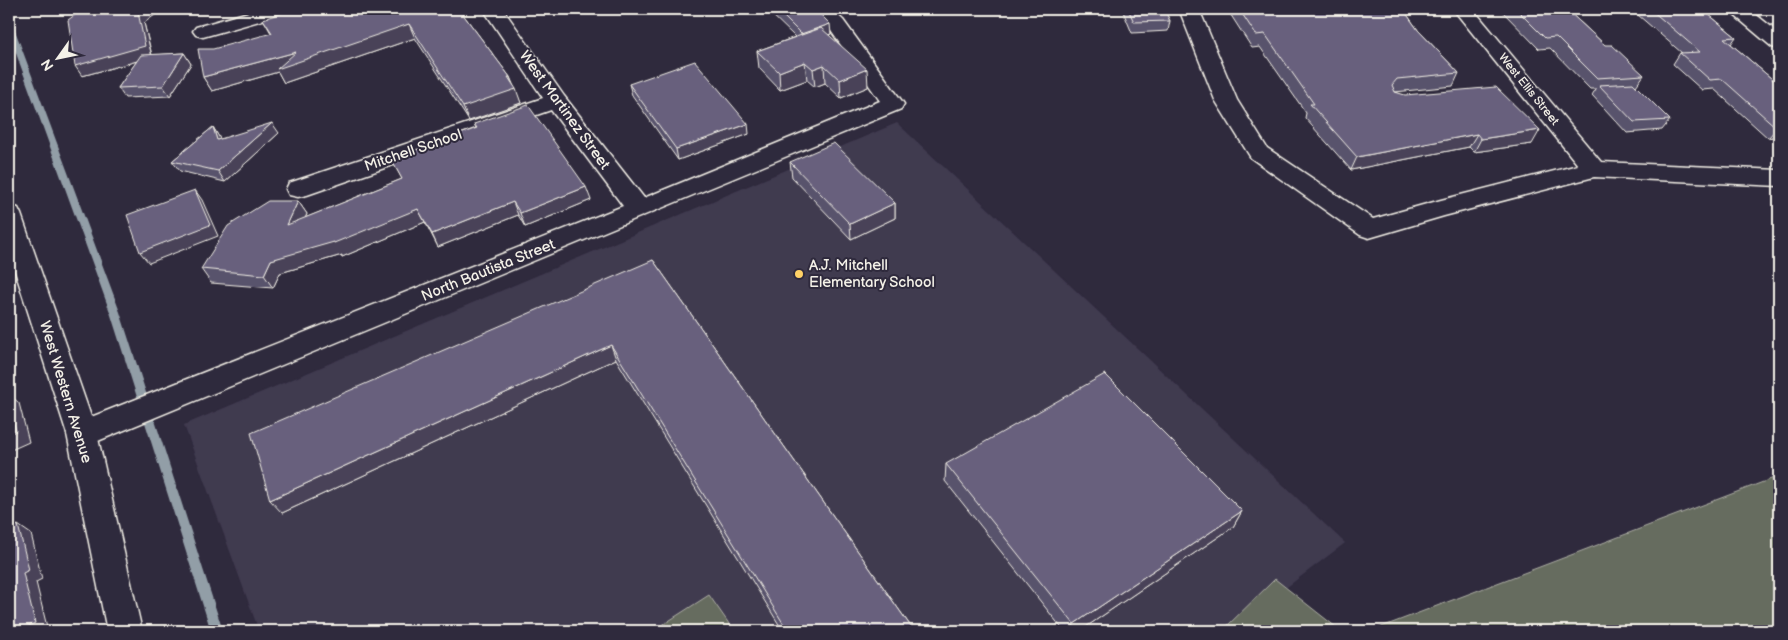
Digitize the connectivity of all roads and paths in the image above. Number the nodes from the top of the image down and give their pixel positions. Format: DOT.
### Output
graph roads {
  1 [pos="280,9"];
  2 [pos="493,9"];
  3 [pos="820,9"];
  4 [pos="1189,9"];
  5 [pos="1463,9"];
  6 [pos="1737,9"];
  7 [pos="204,31"];
  8 [pos="1779,43"];
  9 [pos="1528,88"];
  10 [pos="1500,91"];
  11 [pos="556,101"];
  12 [pos="1594,170"];
  13 [pos="1779,178"];
  14 [pos="298,189"];
  15 [pos="640,209"];
  16 [pos="9,214"];
  17 [pos="82,434"];
  18 [pos="125,631"];
  1 -- 7 [label="street"];
  2 -- 11 [label="street, West Martinez Street"];
  3 -- 15 [label="street, North Bautista Street"];
  4 -- 12 [label="street"];
  5 -- 9 [label="street, West Ellis Street"];
  6 -- 8 [label="street"];
  9 -- 10 [label="street"];
  9 -- 12 [label="street, West Ellis Street"];
  11 -- 14 [label="street, Mitchell School"];
  11 -- 15 [label="street, West Martinez Street"];
  12 -- 13 [label="street"];
  15 -- 17 [label="street, North Bautista Street"];
  16 -- 17 [label="street, West Western Avenue"];
  17 -- 18 [label="street, West Western Avenue"];
}
